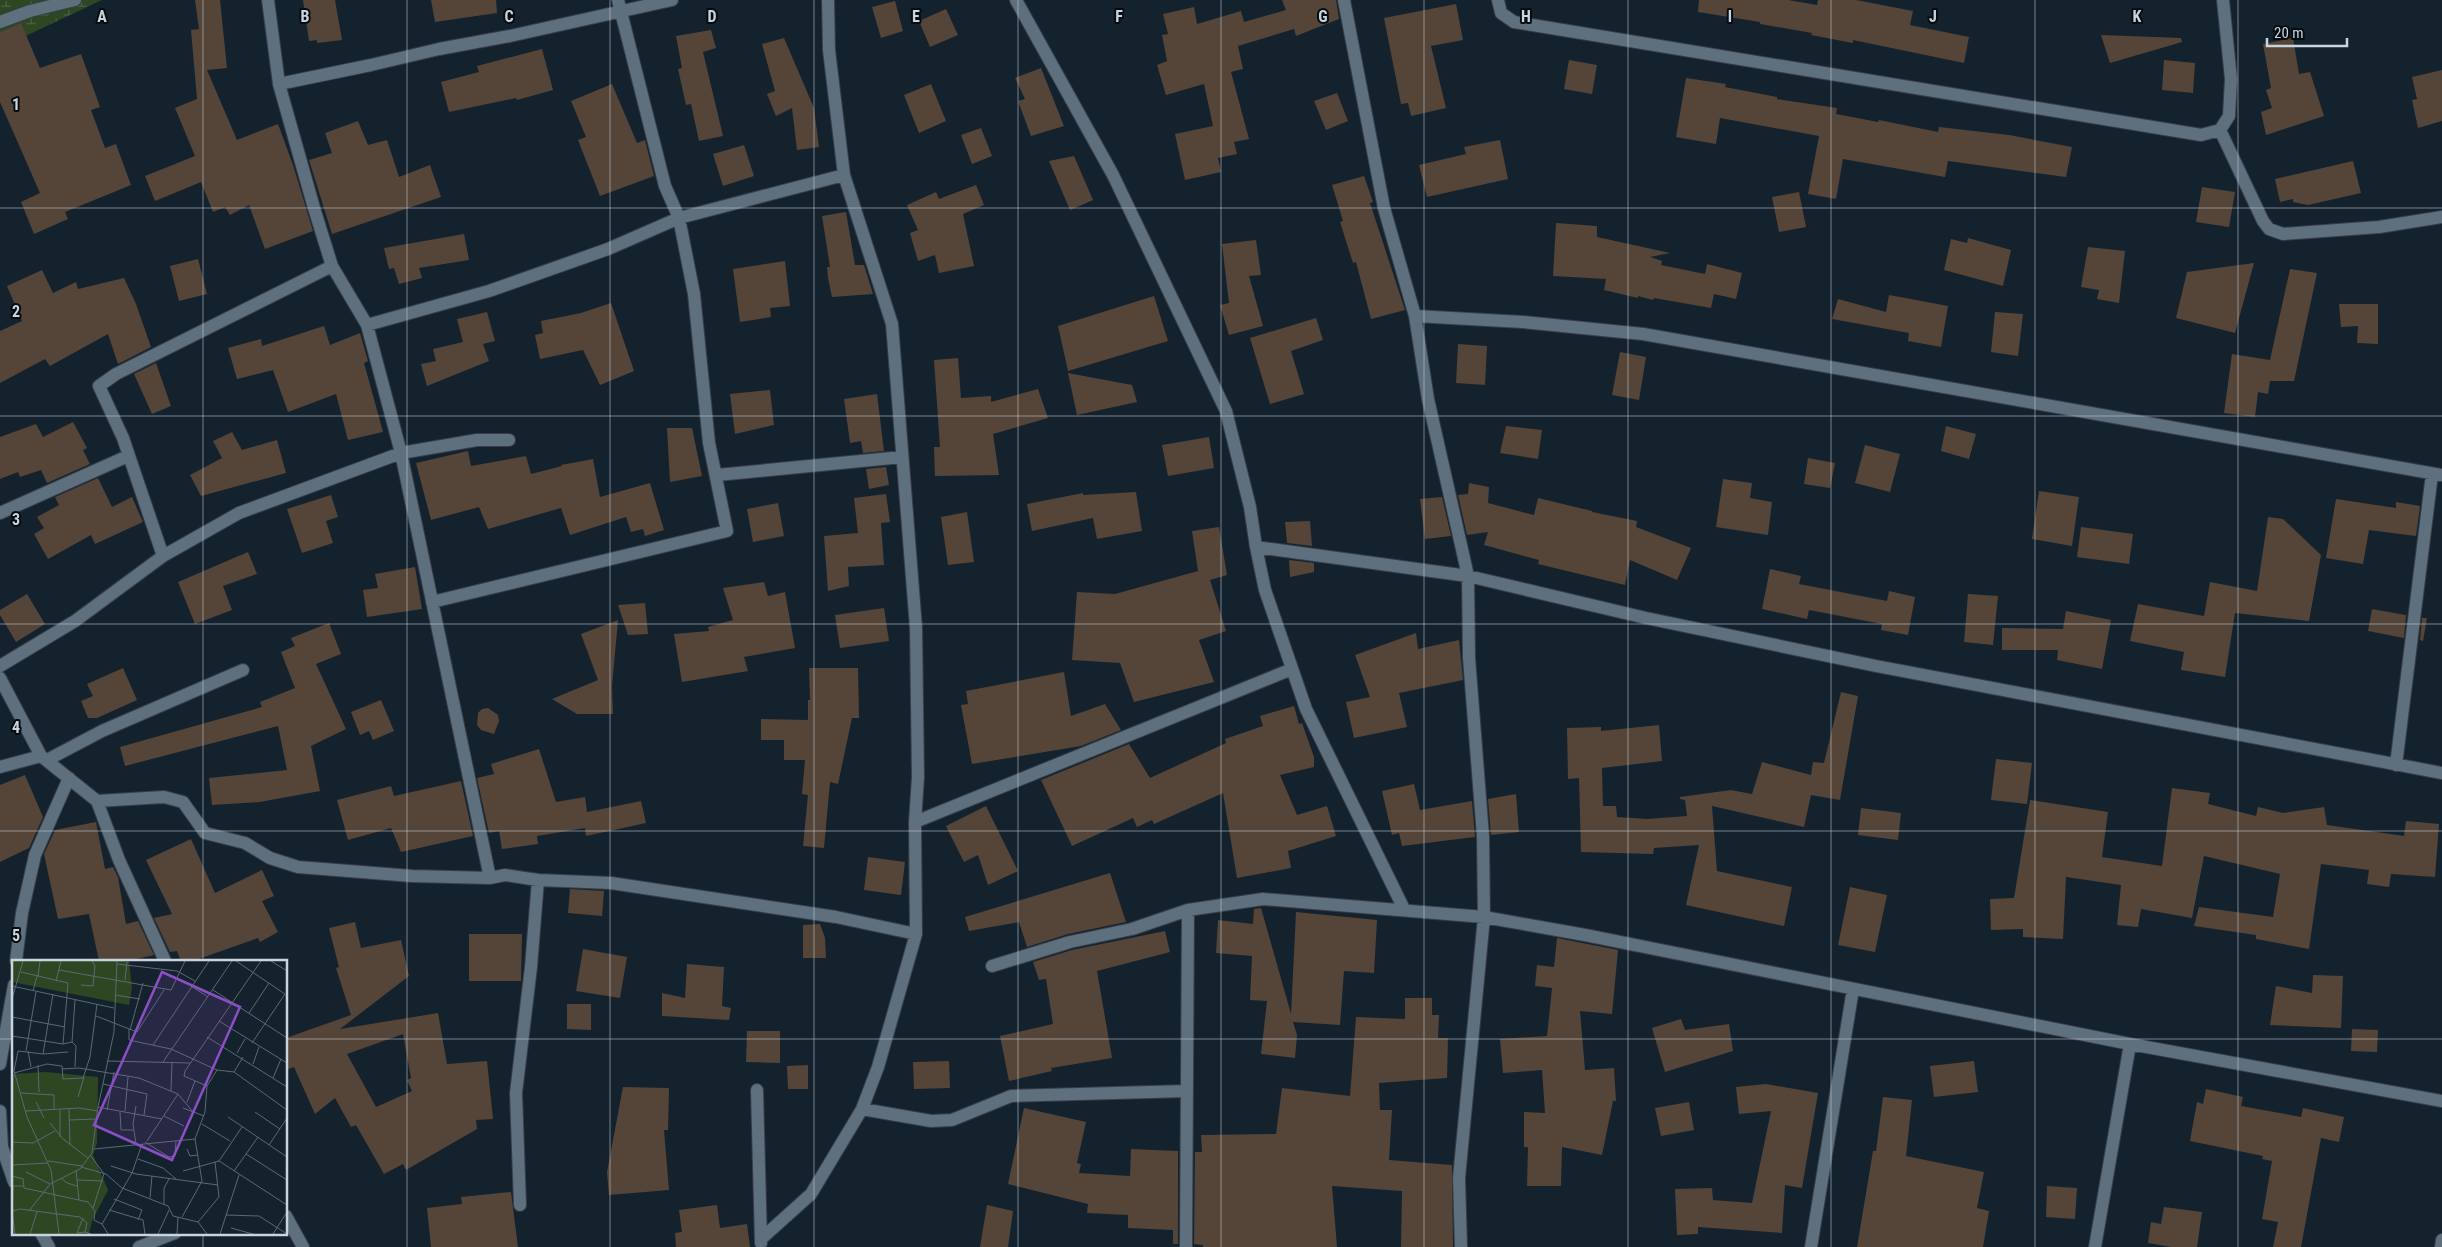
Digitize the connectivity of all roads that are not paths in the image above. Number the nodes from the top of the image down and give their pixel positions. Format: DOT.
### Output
graph roads {
  1 [pos="75,0"];
  2 [pos="268,0"];
  3 [pos="672,0"];
  4 [pos="828,0"];
  5 [pos="1016,0"];
  6 [pos="1344,0"];
  7 [pos="1498,0"];
  8 [pos="2223,0"];
  9 [pos="620,6"];
  10 [pos="0,22"];
  11 [pos="279,84"];
  12 [pos="2220,130"];
  13 [pos="844,175"];
  14 [pos="2442,217"];
  15 [pos="679,218"];
  16 [pos="332,266"];
  17 [pos="1415,316"];
  18 [pos="366,325"];
  19 [pos="509,440"];
  20 [pos="401,452"];
  21 [pos="128,456"];
  22 [pos="902,457"];
  23 [pos="2437,474"];
  24 [pos="717,475"];
  25 [pos="0,513"];
  26 [pos="1256,547"];
  27 [pos="162,556"];
  28 [pos="1468,576"];
  29 [pos="432,602"];
  30 [pos="0,666"];
  31 [pos="1292,669"];
  32 [pos="243,670"];
  33 [pos="0,678"];
  34 [pos="44,758"];
  35 [pos="2396,765"];
  36 [pos="0,767"];
  37 [pos="2442,774"];
  38 [pos="69,778"];
  39 [pos="97,801"];
  40 [pos="916,822"];
  41 [pos="490,878"];
  42 [pos="538,880"];
  43 [pos="1404,909"];
  44 [pos="1188,910"];
  45 [pos="1484,917"];
  46 [pos="916,934"];
  47 [pos="16,960"];
  48 [pos="165,960"];
  49 [pos="992,966"];
  50 [pos="1854,989"];
  51 [pos="12,996"];
  52 [pos="2130,1044"];
  53 [pos="0,1064"];
  54 [pos="757,1090"];
  55 [pos="1186,1091"];
  56 [pos="2442,1101"];
  57 [pos="862,1109"];
  58 [pos="0,1111"];
  59 [pos="12,1176"];
  60 [pos="520,1205"];
  61 [pos="288,1220"];
  62 [pos="42,1234"];
  63 [pos="172,1234"];
  64 [pos="2442,1240"];
  65 [pos="761,1243"];
  66 [pos="49,1247"];
  67 [pos="139,1247"];
  68 [pos="303,1247"];
  69 [pos="1186,1247"];
  70 [pos="1461,1247"];
  71 [pos="1811,1247"];
  72 [pos="2095,1247"];
  73 [pos="2441,1247"];
  1 -- 10 [label="street"];
  2 -- 11 [label="street"];
  3 -- 9 [label="street"];
  4 -- 13 [label="street"];
  5 -- 26 [label="street"];
  6 -- 17 [label="street"];
  7 -- 12 [label="street"];
  8 -- 12 [label="street"];
  9 -- 11 [label="street"];
  9 -- 15 [label="street"];
  11 -- 16 [label="street"];
  12 -- 14 [label="street"];
  13 -- 15 [label="street"];
  13 -- 22 [label="street"];
  15 -- 18 [label="street"];
  15 -- 24 [label="street"];
  16 -- 18 [label="street"];
  16 -- 21 [label="street"];
  17 -- 23 [label="street"];
  17 -- 28 [label="street"];
  18 -- 20 [label="street"];
  19 -- 20 [label="street"];
  20 -- 27 [label="street"];
  20 -- 29 [label="street"];
  21 -- 25 [label="street"];
  21 -- 27 [label="street"];
  22 -- 24 [label="street"];
  22 -- 40 [label="street"];
  23 -- 35 [label="street"];
  24 -- 29 [label="street"];
  26 -- 28 [label="street"];
  26 -- 31 [label="street"];
  27 -- 30 [label="street"];
  28 -- 35 [label="street"];
  28 -- 45 [label="street"];
  29 -- 41 [label="street"];
  31 -- 40 [label="street"];
  31 -- 43 [label="street"];
  32 -- 34 [label="street"];
  33 -- 34 [label="street"];
  34 -- 36 [label="street"];
  34 -- 38 [label="street"];
  35 -- 37 [label="street"];
  38 -- 39 [label="street"];
  38 -- 47 [label="street"];
  39 -- 41 [label="street"];
  39 -- 48 [label="street"];
  40 -- 46 [label="street"];
  41 -- 42 [label="street"];
  42 -- 46 [label="street"];
  42 -- 60 [label="street"];
  43 -- 44 [label="street"];
  43 -- 45 [label="street"];
  44 -- 49 [label="street"];
  44 -- 55 [label="street"];
  45 -- 50 [label="street"];
  45 -- 70 [label="street"];
  46 -- 57 [label="street"];
  50 -- 52 [label="street"];
  50 -- 71 [label="street"];
  51 -- 53 [label="street"];
  52 -- 56 [label="street"];
  52 -- 72 [label="street"];
  54 -- 65 [label="street"];
  55 -- 57 [label="street"];
  55 -- 69 [label="street"];
  57 -- 65 [label="street"];
  58 -- 59 [label="street"];
  61 -- 68 [label="street"];
  62 -- 66 [label="street"];
  63 -- 67 [label="street"];
  64 -- 73 [label="street"];
}
